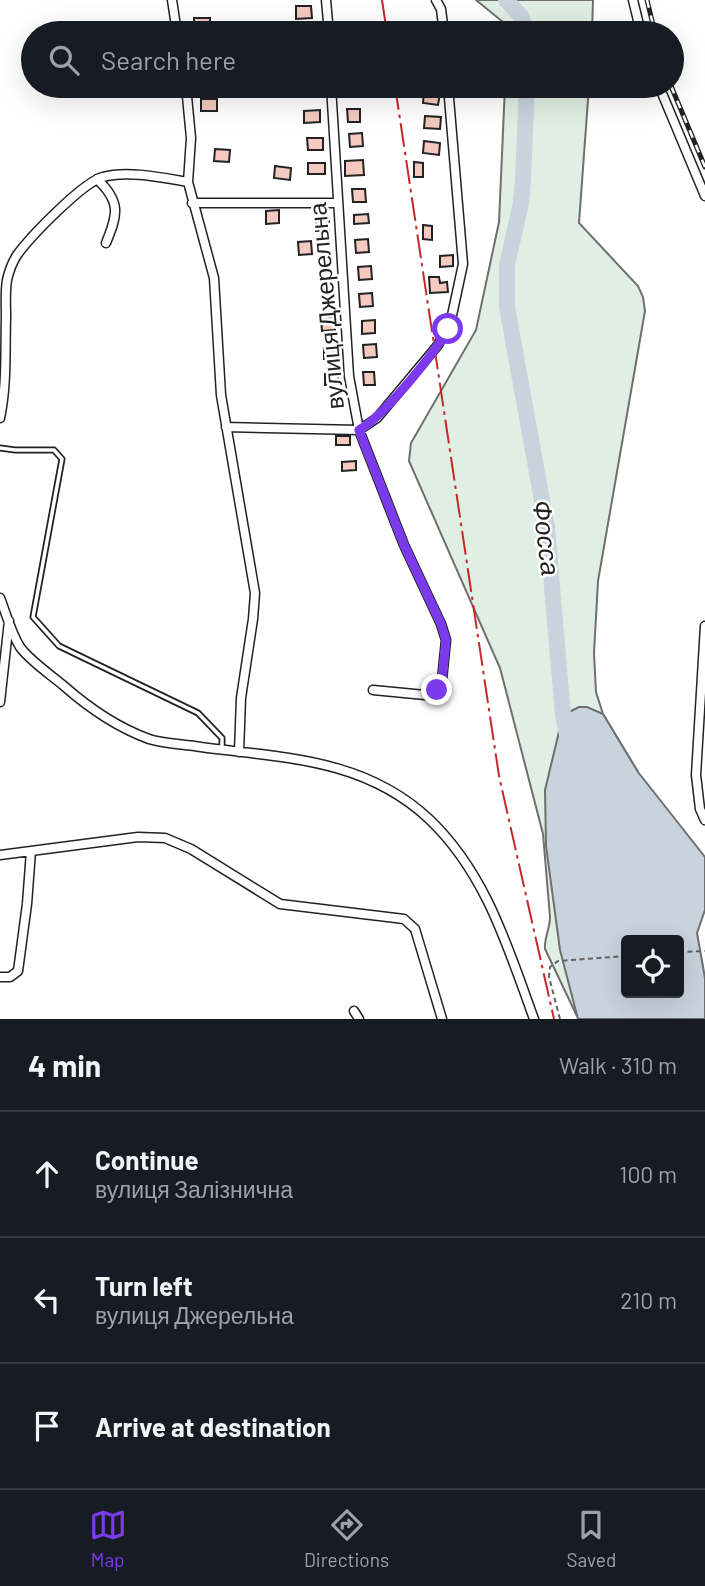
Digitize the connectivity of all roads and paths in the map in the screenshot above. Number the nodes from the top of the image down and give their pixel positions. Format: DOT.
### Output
graph roads {
  1 [pos="172,0"];
  2 [pos="326,0"];
  3 [pos="436,0"];
  4 [pos="633,0"];
  5 [pos="175,21"];
  6 [pos="328,21"];
  7 [pos="442,21"];
  8 [pos="638,21"];
  9 [pos="187,98"];
  10 [pos="332,98"];
  11 [pos="449,98"];
  12 [pos="664,98"];
  13 [pos="97,179"];
  14 [pos="188,182"];
  15 [pos="705,197"];
  16 [pos="192,203"];
  17 [pos="337,203"];
  18 [pos="106,243"];
  19 [pos="0,418"];
  20 [pos="226,427"];
  21 [pos="359,430"];
  22 [pos="0,447"];
  23 [pos="0,598"];
  24 [pos="9,620"];
  25 [pos="705,626"];
  26 [pos="373,690"];
  27 [pos="0,702"];
  28 [pos="222,750"];
  29 [pos="239,752"];
  30 [pos="705,820"];
  31 [pos="31,851"];
  32 [pos="0,855"];
  33 [pos="704,951"];
  34 [pos="684,952"];
  35 [pos="621,956"];
  36 [pos="0,977"];
  37 [pos="442,1019"];
  38 [pos="534,1019"];
  39 [pos="560,1019"];
  1 -- 5 [label="street"];
  2 -- 6 [label="street"];
  3 -- 7 [label="street"];
  4 -- 8 [label="street"];
  9 -- 14 [label="street"];
  10 -- 17 [label="street, вулиця Джерельна"];
  11 -- 21 [label="street"];
  12 -- 15 [label="street"];
  13 -- 14 [label="street"];
  13 -- 18 [label="street"];
  13 -- 19 [label="street"];
  14 -- 16 [label="street"];
  16 -- 17 [label="street"];
  16 -- 20 [label="street"];
  17 -- 21 [label="street, вулиця Джерельна"];
  20 -- 21 [label="street"];
  20 -- 29 [label="street"];
  21 -- 26 [label="street, вулиця Джерельна"];
  22 -- 28 [label="lane"];
  23 -- 24 [label="street"];
  24 -- 27 [label="street"];
  24 -- 28 [label="street"];
  25 -- 30 [label="street"];
  28 -- 29 [label="street"];
  29 -- 38 [label="street"];
  31 -- 32 [label="street"];
  31 -- 36 [label="street"];
  31 -- 37 [label="street"];
  33 -- 34 [label="path"];
  35 -- 39 [label="path"];
}
